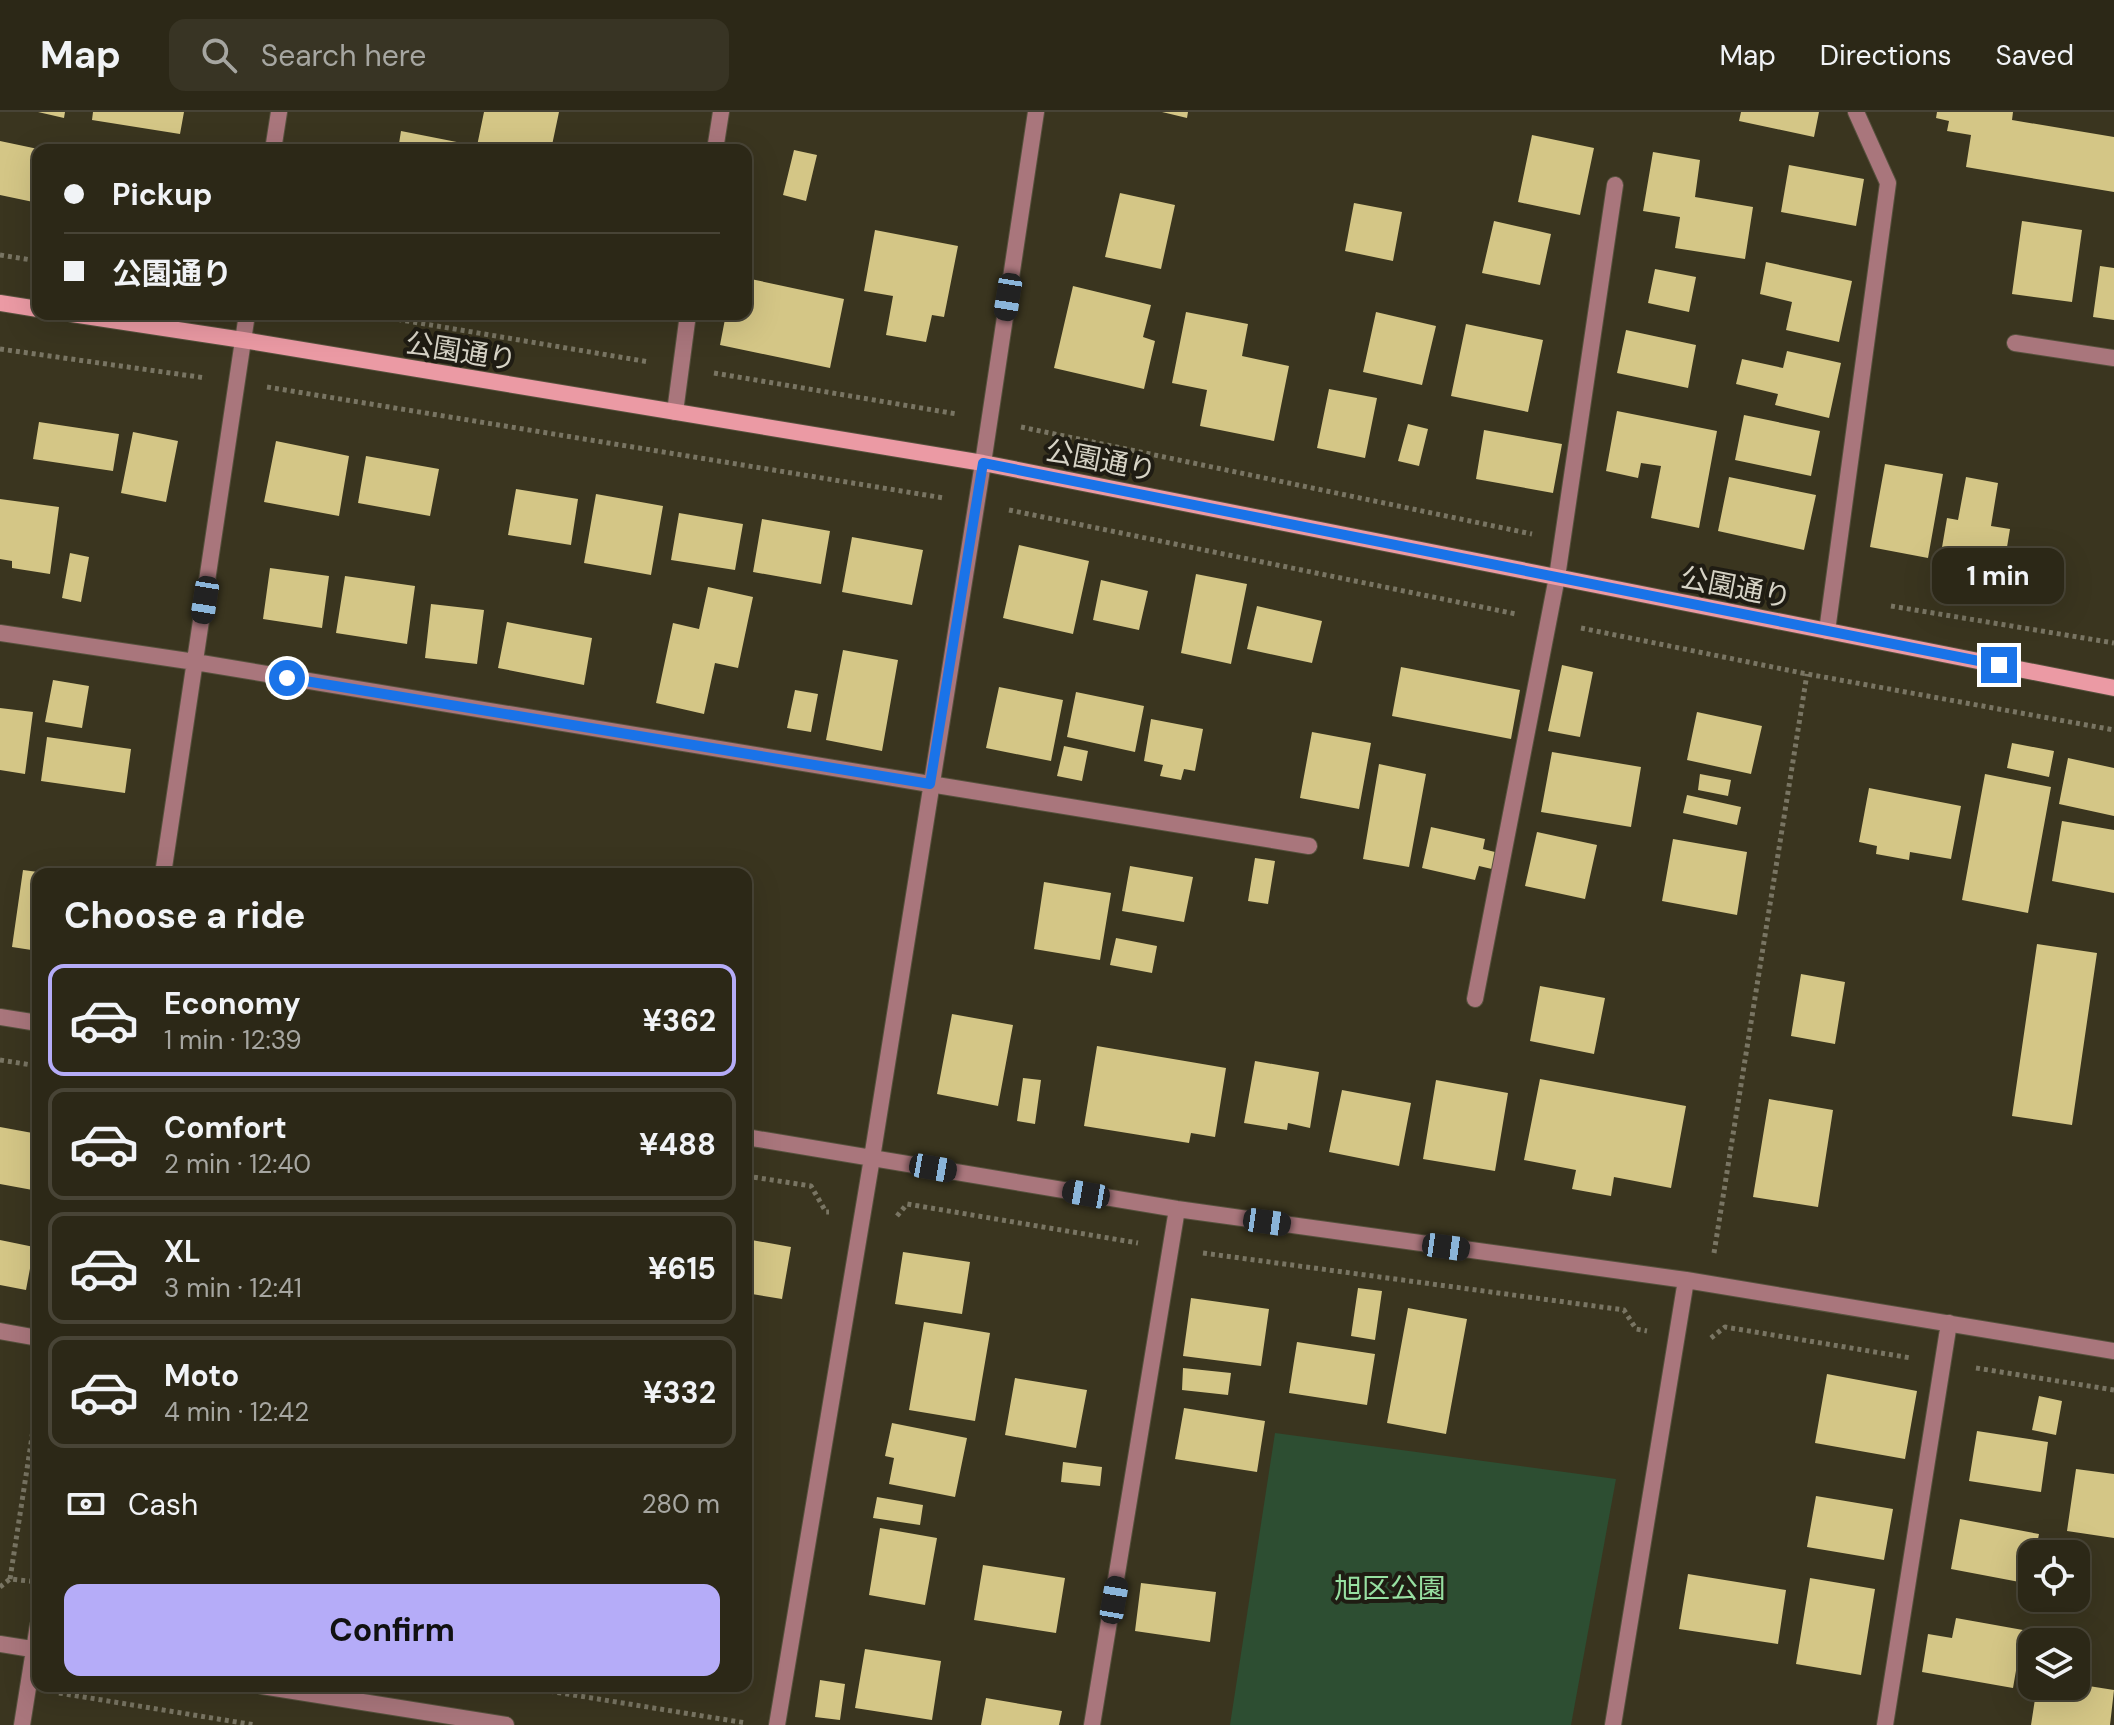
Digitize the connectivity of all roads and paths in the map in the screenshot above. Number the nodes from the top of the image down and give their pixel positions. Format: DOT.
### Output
graph roads {
  1 [pos="279,112"];
  2 [pos="721,112"];
  3 [pos="1036,112"];
  4 [pos="1856,112"];
  5 [pos="274,144"];
  6 [pos="716,144"];
  7 [pos="1615,185"];
  8 [pos="0,255"];
  9 [pos="32,260"];
  10 [pos="0,303"];
  11 [pos="32,308"];
  12 [pos="111,320"];
  13 [pos="246,320"];
  14 [pos="401,320"];
  15 [pos="687,320"];
  16 [pos="243,340"];
  17 [pos="2015,343"];
  18 [pos="0,349"];
  19 [pos="2114,358"];
  20 [pos="679,367"];
  21 [pos="238,382"];
  22 [pos="675,412"];
  23 [pos="989,420"];
  24 [pos="983,463"];
  25 [pos="975,503"];
  26 [pos="1562,540"];
  27 [pos="1557,577"];
  28 [pos="1830,596"];
  29 [pos="1549,621"];
  30 [pos="1827,631"];
  31 [pos="0,633"];
  32 [pos="2114,643"];
  33 [pos="195,662"];
  34 [pos="1807,674"];
  35 [pos="2114,688"];
  36 [pos="2114,730"];
  37 [pos="930,784"];
  38 [pos="1309,846"];
  39 [pos="164,868"];
  40 [pos="1475,999"];
  41 [pos="0,1017"];
  42 [pos="32,1022"];
  43 [pos="0,1060"];
  44 [pos="32,1065"];
  45 [pos="752,1138"];
  46 [pos="872,1158"];
  47 [pos="752,1177"];
  48 [pos="1177,1209"];
  49 [pos="863,1215"];
  50 [pos="1171,1249"];
  51 [pos="1686,1280"];
  52 [pos="1709,1284"];
  53 [pos="1949,1323"];
  54 [pos="0,1331"];
  55 [pos="32,1337"];
  56 [pos="1675,1337"];
  57 [pos="2114,1351"];
  58 [pos="1943,1363"];
  59 [pos="2114,1390"];
  60 [pos="32,1437"];
  61 [pos="10,1579"];
  62 [pos="32,1581"];
  63 [pos="0,1587"];
  64 [pos="0,1644"];
  65 [pos="32,1649"];
  66 [pos="32,1669"];
  67 [pos="28,1688"];
  68 [pos="32,1689"];
  69 [pos="53,1692"];
  70 [pos="300,1692"];
  71 [pos="554,1692"];
  72 [pos="22,1725"];
  73 [pos="255,1725"];
  74 [pos="506,1725"];
  75 [pos="755,1725"];
  76 [pos="777,1725"];
  77 [pos="1092,1725"];
  78 [pos="1613,1725"];
  79 [pos="1885,1725"];
  1 -- 5 [label="street"];
  2 -- 6 [label="street"];
  3 -- 23 [label="street"];
  4 -- 28 [label="street"];
  7 -- 26 [label="street"];
  8 -- 9 [label="path"];
  10 -- 11 [label="street"];
  12 -- 16 [label="street, 公園通り"];
  13 -- 16 [label="street"];
  14 -- 20 [label="path"];
  15 -- 20 [label="street"];
  16 -- 21 [label="street"];
  16 -- 22 [label="street, 公園通り"];
  17 -- 19 [label="street"];
  18 -- 21 [label="path"];
  20 -- 22 [label="street"];
  20 -- 23 [label="path"];
  21 -- 25 [label="path"];
  21 -- 33 [label="street"];
  22 -- 24 [label="street, 公園通り"];
  23 -- 24 [label="street"];
  23 -- 26 [label="path"];
  24 -- 25 [label="street"];
  24 -- 27 [label="street, 公園通り"];
  25 -- 29 [label="path"];
  25 -- 37 [label="street"];
  26 -- 27 [label="street"];
  27 -- 29 [label="street"];
  27 -- 30 [label="street, 公園通り"];
  28 -- 30 [label="street"];
  28 -- 32 [label="path"];
  29 -- 34 [label="path"];
  29 -- 40 [label="street"];
  30 -- 35 [label="street, 公園通り"];
  31 -- 33 [label="street"];
  33 -- 37 [label="street"];
  33 -- 39 [label="street"];
  34 -- 36 [label="path"];
  34 -- 52 [label="path"];
  37 -- 38 [label="street"];
  37 -- 46 [label="street"];
  41 -- 42 [label="street"];
  43 -- 44 [label="path"];
  45 -- 46 [label="street"];
  46 -- 48 [label="street"];
  46 -- 49 [label="street"];
  47 -- 49 [label="path"];
  48 -- 50 [label="street"];
  48 -- 51 [label="street"];
  49 -- 50 [label="path"];
  49 -- 76 [label="street"];
  50 -- 56 [label="path"];
  50 -- 77 [label="street"];
  51 -- 52 [label="street"];
  51 -- 56 [label="street"];
  52 -- 53 [label="street"];
  53 -- 57 [label="street"];
  53 -- 58 [label="street"];
  54 -- 55 [label="street"];
  56 -- 58 [label="path"];
  56 -- 78 [label="street"];
  58 -- 59 [label="path"];
  58 -- 79 [label="street"];
  60 -- 61 [label="path"];
  61 -- 62 [label="path"];
  61 -- 63 [label="path"];
  64 -- 65 [label="street"];
  66 -- 67 [label="street"];
  67 -- 68 [label="path"];
  67 -- 72 [label="street"];
  69 -- 73 [label="path"];
  70 -- 74 [label="street"];
  71 -- 75 [label="path"];
}
